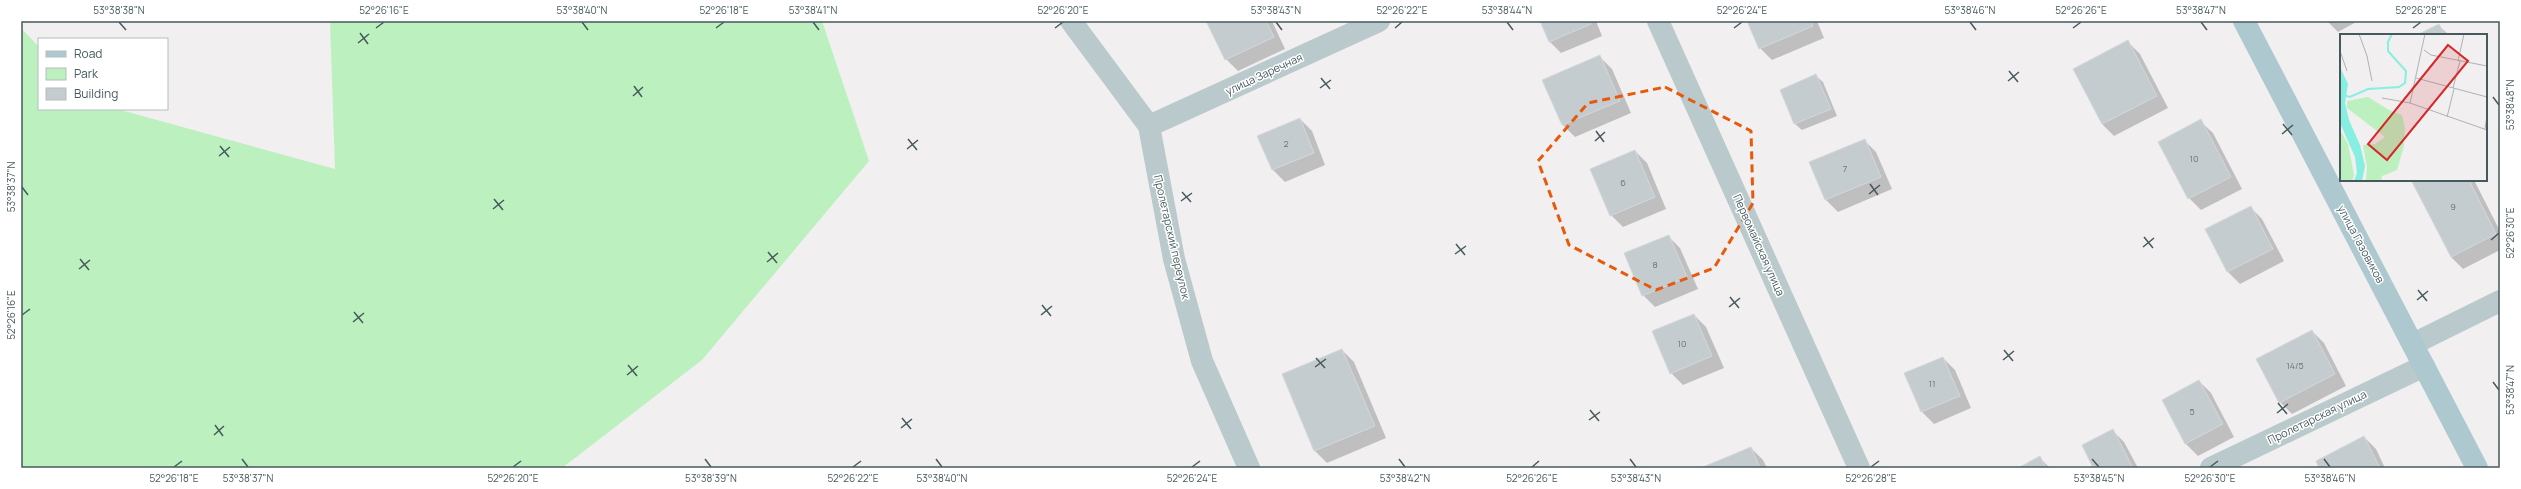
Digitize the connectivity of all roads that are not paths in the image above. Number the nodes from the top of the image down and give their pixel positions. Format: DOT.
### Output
graph roads {
  1 [pos="1071,21"];
  2 [pos="1379,21"];
  3 [pos="1658,21"];
  4 [pos="2244,21"];
  5 [pos="1149,126"];
  6 [pos="2500,301"];
  7 [pos="2413,344"];
  8 [pos="2424,366"];
  9 [pos="1249,468"];
  10 [pos="1859,468"];
  11 [pos="2211,468"];
  12 [pos="2477,468"];
  1 -- 5 [label="street, Пролетарский переулок"];
  2 -- 5 [label="street, улица Заречная"];
  3 -- 10 [label="street, Первомайская улица"];
  4 -- 7 [label="main road, улица Газовиков"];
  5 -- 9 [label="street, Пролетарский переулок"];
  6 -- 7 [label="street"];
  7 -- 8 [label="main road, улица Газовиков"];
  8 -- 11 [label="street, Пролетарская улица"];
  8 -- 12 [label="main road, улица Газовиков"];
}
